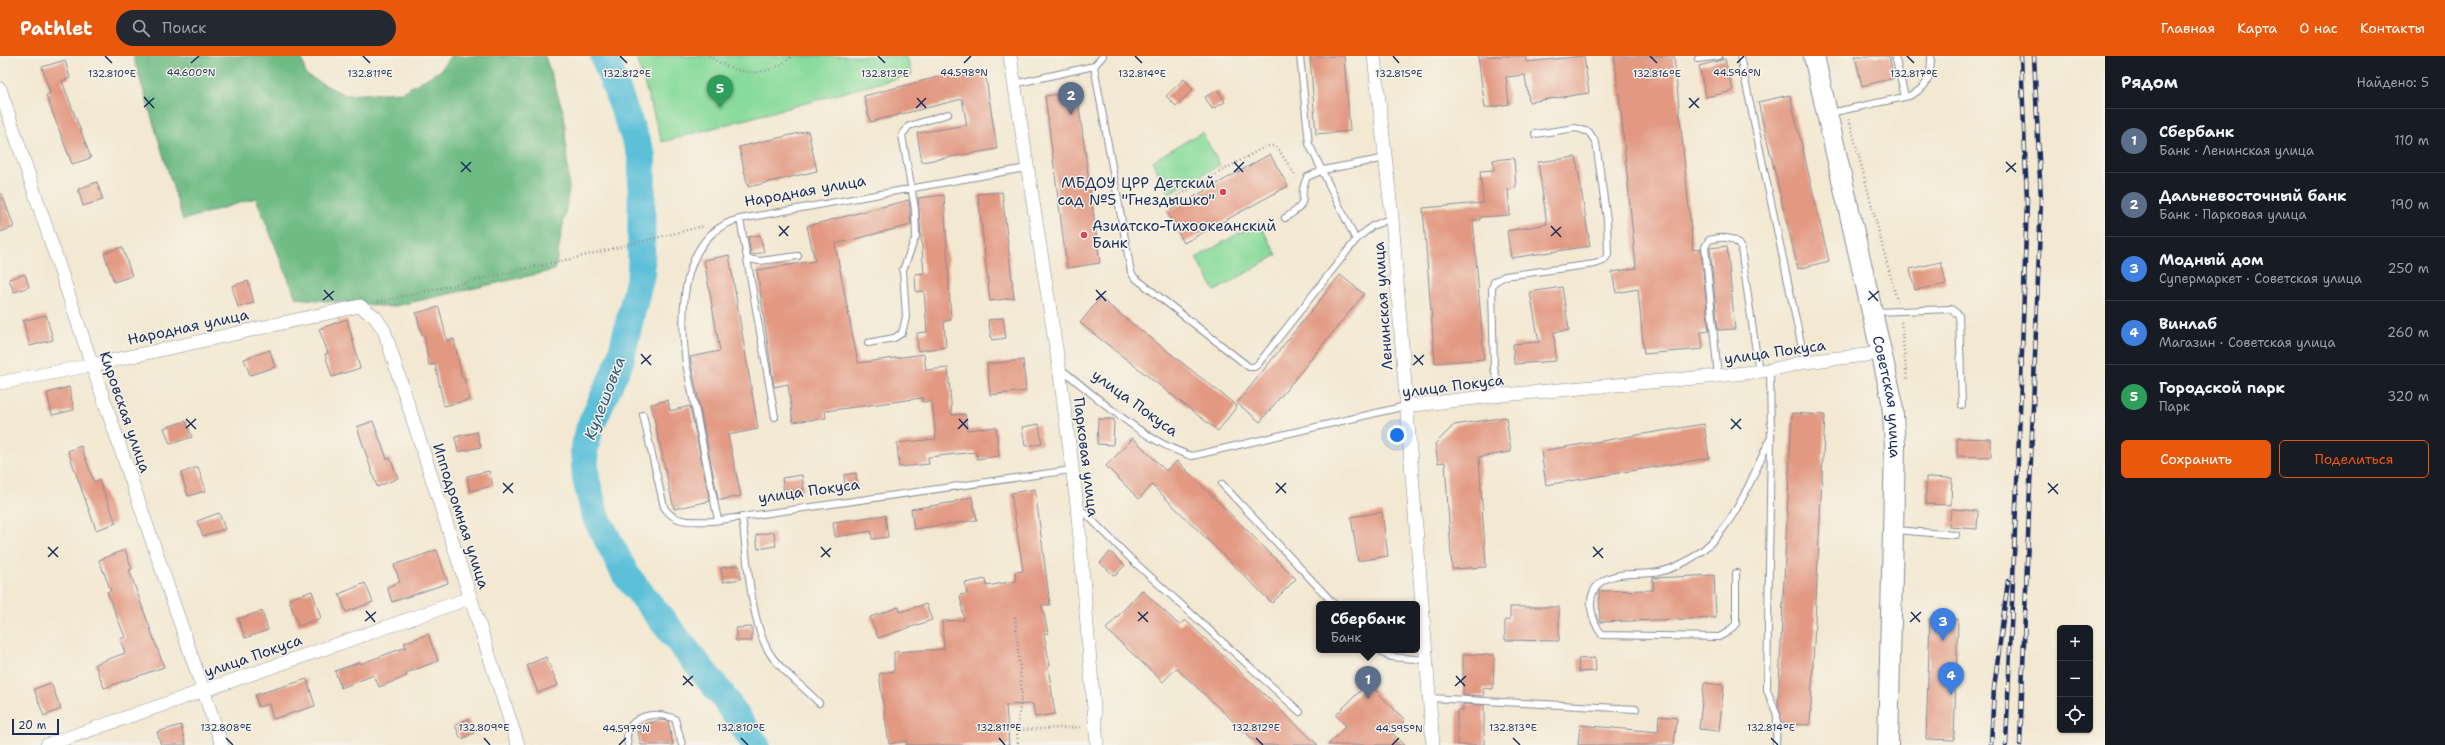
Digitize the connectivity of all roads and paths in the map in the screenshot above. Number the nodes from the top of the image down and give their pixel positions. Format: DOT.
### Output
graph roads {
  1 [pos="709,56"];
  2 [pos="792,56"];
  3 [pos="1010,56"];
  4 [pos="1103,56"];
  5 [pos="1300,56"];
  6 [pos="1374,56"];
  7 [pos="1719,56"];
  8 [pos="1740,56"];
  9 [pos="1814,56"];
  10 [pos="1895,56"];
  11 [pos="1931,56"];
  12 [pos="1698,59"];
  13 [pos="1094,66"];
  14 [pos="1014,84"];
  15 [pos="0,89"];
  16 [pos="1906,97"];
  17 [pos="948,114"];
  18 [pos="1829,114"];
  19 [pos="1536,134"];
  20 [pos="1386,158"];
  21 [pos="1026,168"];
  22 [pos="1323,170"];
  23 [pos="1302,185"];
  24 [pos="912,188"];
  25 [pos="1177,196"];
  26 [pos="1284,218"];
  27 [pos="1392,218"];
  28 [pos="740,219"];
  29 [pos="728,222"];
  30 [pos="1356,240"];
  31 [pos="798,256"];
  32 [pos="747,259"];
  33 [pos="360,306"];
  34 [pos="1873,312"];
  35 [pos="868,343"];
  36 [pos="1883,353"];
  37 [pos="1805,362"];
  38 [pos="92,365"];
  39 [pos="1059,367"];
  40 [pos="1764,371"];
  41 [pos="1718,376"];
  42 [pos="0,383"];
  43 [pos="1502,395"];
  44 [pos="1962,405"];
  45 [pos="1406,406"];
  46 [pos="643,415"];
  47 [pos="775,417"];
  48 [pos="1771,437"];
  49 [pos="1071,470"];
  50 [pos="1222,484"];
  51 [pos="1077,505"];
  52 [pos="742,516"];
  53 [pos="718,520"];
  54 [pos="1893,530"];
  55 [pos="1956,535"];
  56 [pos="1736,573"];
  57 [pos="470,598"];
  58 [pos="1331,601"];
  59 [pos="1015,616"];
  60 [pos="1384,653"];
  61 [pos="1427,660"];
  62 [pos="204,691"];
  63 [pos="1430,698"];
  64 [pos="819,702"];
  65 [pos="1636,709"];
  66 [pos="1300,712"];
  67 [pos="1095,727"];
  68 [pos="1017,730"];
  69 [pos="47,745"];
  70 [pos="222,745"];
  71 [pos="518,745"];
  72 [pos="628,745"];
  73 [pos="682,745"];
  74 [pos="1018,745"];
  75 [pos="1097,745"];
  76 [pos="1433,745"];
  77 [pos="1776,745"];
  78 [pos="1888,745"];
  1 -- 2 [label="path"];
  3 -- 14 [label="street, Парковая улица"];
  4 -- 13 [label="lane"];
  5 -- 22 [label="lane"];
  6 -- 20 [label="street, Ленинская улица"];
  7 -- 12 [label="lane"];
  8 -- 37 [label="lane"];
  9 -- 18 [label="main road, Советская улица"];
  10 -- 16 [label="lane"];
  11 -- 16 [label="lane"];
  13 -- 14 [label="lane"];
  13 -- 30 [label="lane"];
  14 -- 21 [label="street, Парковая улица"];
  15 -- 38 [label="street, Кировская улица"];
  16 -- 18 [label="lane"];
  17 -- 24 [label="lane"];
  18 -- 34 [label="main road, Советская улица"];
  19 -- 43 [label="lane"];
  20 -- 22 [label="lane"];
  20 -- 27 [label="street, Ленинская улица"];
  21 -- 24 [label="lane, Народная улица"];
  21 -- 39 [label="street, Парковая улица"];
  22 -- 23 [label="lane"];
  22 -- 30 [label="lane"];
  23 -- 25 [label="path"];
  23 -- 26 [label="lane"];
  24 -- 28 [label="lane, Народная улица"];
  24 -- 35 [label="lane"];
  27 -- 30 [label="lane"];
  27 -- 45 [label="street, Ленинская улица"];
  28 -- 29 [label="lane"];
  28 -- 32 [label="lane, Народная улица"];
  29 -- 33 [label="path"];
  29 -- 53 [label="lane"];
  31 -- 32 [label="lane"];
  32 -- 47 [label="lane, Народная улица"];
  33 -- 38 [label="street, Народная улица"];
  33 -- 57 [label="street, Ипподромная улица"];
  34 -- 36 [label="main road, Советская улица"];
  34 -- 44 [label="lane"];
  36 -- 37 [label="street, улица Покуса"];
  36 -- 54 [label="main road, Советская улица"];
  37 -- 40 [label="street, улица Покуса"];
  38 -- 42 [label="street, Народная улица"];
  38 -- 62 [label="street, Кировская улица"];
  39 -- 45 [label="lane, улица Покуса"];
  39 -- 49 [label="street, Парковая улица"];
  40 -- 41 [label="street, улица Покуса"];
  40 -- 41 [label="lane"];
  40 -- 48 [label="lane"];
  41 -- 43 [label="street, улица Покуса"];
  43 -- 45 [label="street, улица Покуса"];
  45 -- 61 [label="street, Ленинская улица"];
  46 -- 53 [label="lane, улица Покуса"];
  48 -- 56 [label="lane"];
  48 -- 77 [label="lane"];
  49 -- 51 [label="street, Парковая улица"];
  49 -- 52 [label="lane, улица Покуса"];
  50 -- 58 [label="lane"];
  51 -- 66 [label="lane"];
  51 -- 67 [label="street, Парковая улица"];
  52 -- 53 [label="lane, улица Покуса"];
  52 -- 64 [label="lane"];
  54 -- 55 [label="lane"];
  54 -- 78 [label="main road, Советская улица"];
  57 -- 62 [label="street, улица Покуса"];
  57 -- 71 [label="street, Ипподромная улица"];
  59 -- 68 [label="path"];
  60 -- 61 [label="lane"];
  61 -- 63 [label="street, Ленинская улица"];
  62 -- 69 [label="street, улица Покуса"];
  62 -- 70 [label="street, Кировская улица"];
  63 -- 65 [label="lane"];
  63 -- 76 [label="street, Ленинская улица"];
  67 -- 68 [label="path"];
  67 -- 75 [label="street, Парковая улица"];
  68 -- 74 [label="path"];
  72 -- 73 [label="lane"];
}
